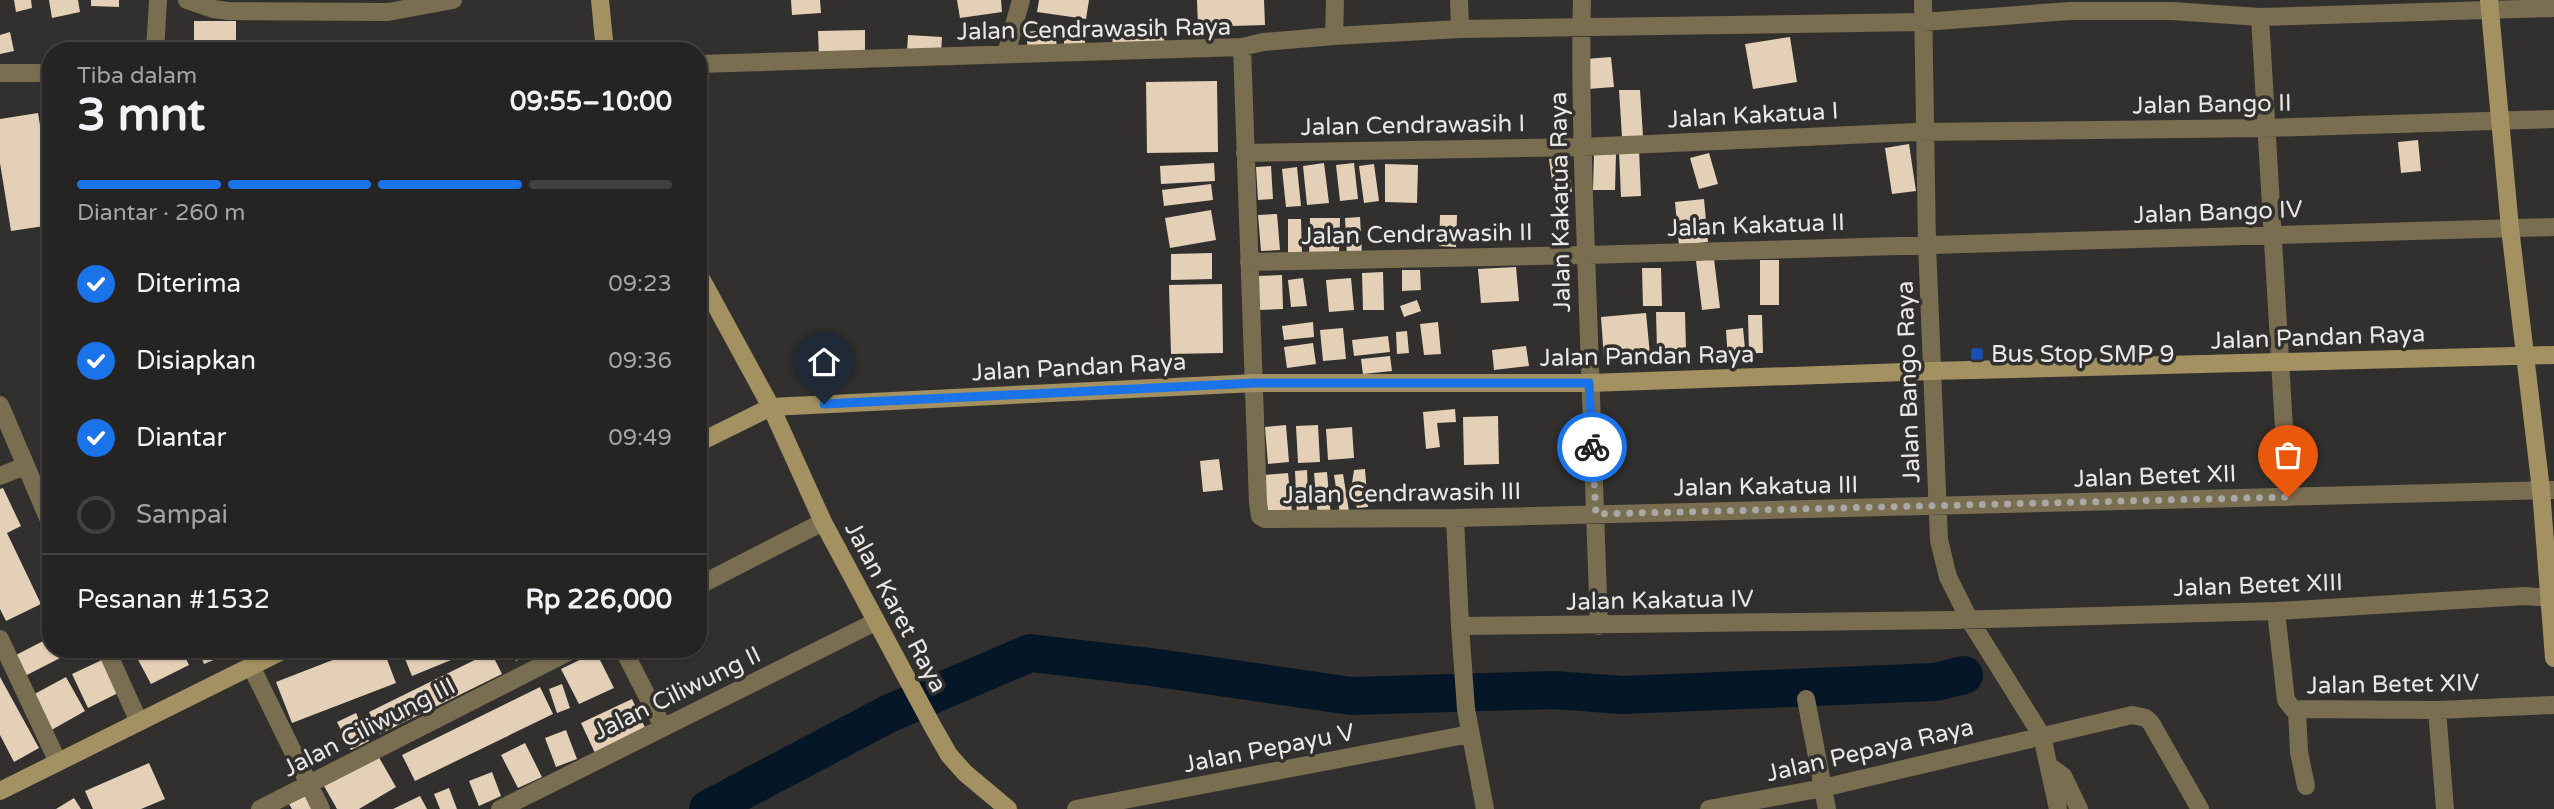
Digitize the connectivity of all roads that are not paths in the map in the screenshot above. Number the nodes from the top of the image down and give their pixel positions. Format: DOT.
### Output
graph roads {
  1 [pos="158,0"];
  2 [pos="453,0"];
  3 [pos="600,0"];
  4 [pos="1021,0"];
  5 [pos="1335,0"];
  6 [pos="1459,0"];
  7 [pos="1923,0"];
  8 [pos="191,1"];
  9 [pos="2489,5"];
  10 [pos="2554,8"];
  11 [pos="1582,15"];
  12 [pos="2260,18"];
  13 [pos="1923,22"];
  14 [pos="1460,29"];
  15 [pos="1334,36"];
  16 [pos="156,42"];
  17 [pos="604,42"];
  18 [pos="1242,47"];
  19 [pos="1006,54"];
  20 [pos="707,64"];
  21 [pos="0,73"];
  22 [pos="42,73"];
  23 [pos="2554,120"];
  24 [pos="2499,121"];
  25 [pos="2266,128"];
  26 [pos="1925,132"];
  27 [pos="1583,147"];
  28 [pos="1245,153"];
  29 [pos="2554,227"];
  30 [pos="2510,228"];
  31 [pos="2273,235"];
  32 [pos="1927,244"];
  33 [pos="1586,255"];
  34 [pos="1249,262"];
  35 [pos="707,295"];
  36 [pos="2524,355"];
  37 [pos="2554,355"];
  38 [pos="2279,362"];
  39 [pos="1932,371"];
  40 [pos="1255,383"];
  41 [pos="1589,383"];
  42 [pos="0,405"];
  43 [pos="771,407"];
  44 [pos="707,439"];
  45 [pos="25,466"];
  46 [pos="0,476"];
  47 [pos="2547,490"];
  48 [pos="2288,497"];
  49 [pos="42,505"];
  50 [pos="1938,507"];
  51 [pos="1596,514"];
  52 [pos="1455,518"];
  53 [pos="823,522"];
  54 [pos="707,581"];
  55 [pos="2551,598"];
  56 [pos="2276,611"];
  57 [pos="1969,619"];
  58 [pos="875,622"];
  59 [pos="1460,626"];
  60 [pos="1599,626"];
  61 [pos="0,639"];
  62 [pos="110,658"];
  63 [pos="267,658"];
  64 [pos="556,658"];
  65 [pos="628,658"];
  66 [pos="2554,658"];
  67 [pos="251,666"];
  68 [pos="1806,699"];
  69 [pos="2554,705"];
  70 [pos="2297,710"];
  71 [pos="2437,710"];
  72 [pos="139,722"];
  73 [pos="663,727"];
  74 [pos="1471,734"];
  75 [pos="2042,736"];
  76 [pos="58,762"];
  77 [pos="2049,766"];
  78 [pos="309,785"];
  79 [pos="2306,786"];
  80 [pos="1823,788"];
  81 [pos="0,791"];
  82 [pos="260,809"];
  83 [pos="321,809"];
  84 [pos="500,809"];
  85 [pos="1008,809"];
  86 [pos="1076,809"];
  87 [pos="1485,809"];
  88 [pos="1709,809"];
  89 [pos="1827,809"];
  90 [pos="2058,809"];
  91 [pos="2079,809"];
  92 [pos="2200,809"];
  93 [pos="2445,809"];
  1 -- 16 [label="street"];
  2 -- 8 [label="street"];
  3 -- 17 [label="street"];
  4 -- 19 [label="street"];
  5 -- 15 [label="street"];
  6 -- 14 [label="street"];
  7 -- 13 [label="street, Jalan Bango Raya"];
  9 -- 10 [label="street"];
  9 -- 12 [label="street"];
  9 -- 24 [label="street"];
  11 -- 13 [label="street"];
  11 -- 14 [label="street"];
  11 -- 27 [label="street, Jalan Kakatua Raya"];
  12 -- 13 [label="street"];
  12 -- 25 [label="street"];
  13 -- 26 [label="street, Jalan Bango Raya"];
  14 -- 15 [label="street"];
  15 -- 18 [label="street"];
  18 -- 19 [label="street, Jalan Cendrawasih Raya"];
  18 -- 28 [label="street, Jalan Cendrawasih Raya"];
  19 -- 20 [label="street, Jalan Cendrawasih Raya"];
  21 -- 22 [label="street"];
  23 -- 24 [label="street, Jalan Bango II"];
  24 -- 25 [label="street, Jalan Bango II"];
  24 -- 30 [label="street"];
  25 -- 26 [label="street, Jalan Bango II"];
  25 -- 31 [label="street"];
  26 -- 27 [label="street, Jalan Kakatua I"];
  26 -- 32 [label="street, Jalan Bango Raya"];
  27 -- 28 [label="street, Jalan Cendrawasih I"];
  27 -- 33 [label="street, Jalan Kakatua Raya"];
  28 -- 34 [label="street, Jalan Cendrawasih Raya"];
  29 -- 30 [label="street, Jalan Bango IV"];
  30 -- 31 [label="street, Jalan Bango IV"];
  30 -- 36 [label="street"];
  31 -- 32 [label="street, Jalan Bango IV"];
  31 -- 38 [label="street"];
  32 -- 33 [label="street, Jalan Kakatua II"];
  32 -- 39 [label="street, Jalan Bango Raya"];
  33 -- 34 [label="street, Jalan Cendrawasih II"];
  33 -- 41 [label="street, Jalan Kakatua Raya"];
  34 -- 40 [label="street, Jalan Cendrawasih Raya"];
  35 -- 43 [label="street, Jalan Karet Raya"];
  36 -- 37 [label="street, Jalan Pandan Raya"];
  36 -- 38 [label="street, Jalan Pandan Raya"];
  36 -- 47 [label="street"];
  38 -- 39 [label="street, Jalan Pandan Raya"];
  38 -- 48 [label="street"];
  39 -- 41 [label="street, Jalan Pandan Raya"];
  39 -- 50 [label="street, Jalan Bango Raya"];
  40 -- 41 [label="street, Jalan Pandan Raya"];
  40 -- 43 [label="street, Jalan Pandan Raya"];
  40 -- 52 [label="street, Jalan Cendrawasih III"];
  41 -- 51 [label="street, Jalan Kakatua Raya"];
  42 -- 45 [label="street"];
  43 -- 44 [label="street"];
  43 -- 53 [label="street, Jalan Karet Raya"];
  45 -- 46 [label="street"];
  45 -- 49 [label="street"];
  47 -- 48 [label="street, Jalan Betet XII"];
  47 -- 55 [label="street"];
  48 -- 50 [label="street, Jalan Betet XII"];
  50 -- 51 [label="street, Jalan Kakatua III"];
  50 -- 57 [label="street, Jalan Bango Raya"];
  51 -- 52 [label="street, Jalan Cendrawasih III"];
  51 -- 60 [label="street, Jalan Kakatua Raya"];
  52 -- 59 [label="street"];
  53 -- 54 [label="street"];
  53 -- 58 [label="street, Jalan Karet Raya"];
  55 -- 56 [label="street, Jalan Betet XIII"];
  55 -- 66 [label="street"];
  56 -- 57 [label="street, Jalan Betet XIII"];
  56 -- 70 [label="street, Jalan Betet XIV"];
  57 -- 60 [label="street, Jalan Kakatua IV"];
  57 -- 75 [label="street, Jalan Bango Raya"];
  58 -- 73 [label="street, Jalan Ciliwung II"];
  58 -- 85 [label="street, Jalan Karet Raya"];
  59 -- 60 [label="street, Jalan Kakatua IV"];
  59 -- 74 [label="street"];
  61 -- 76 [label="street"];
  62 -- 72 [label="street"];
  63 -- 67 [label="street"];
  64 -- 78 [label="street, Jalan Ciliwung III"];
  65 -- 73 [label="street"];
  67 -- 72 [label="street"];
  67 -- 78 [label="street"];
  68 -- 80 [label="street"];
  69 -- 71 [label="street, Jalan Betet XIV"];
  70 -- 71 [label="street, Jalan Betet XIV"];
  70 -- 79 [label="street"];
  71 -- 93 [label="street"];
  72 -- 76 [label="street"];
  73 -- 84 [label="street, Jalan Ciliwung II"];
  74 -- 86 [label="street, Jalan Pepayu V"];
  74 -- 87 [label="street"];
  75 -- 77 [label="street, Jalan Bango Raya"];
  75 -- 80 [label="street, Jalan Pepaya Raya"];
  75 -- 92 [label="street, Jalan Pepaya Raya"];
  76 -- 81 [label="street"];
  77 -- 90 [label="street, Jalan Bango Raya"];
  77 -- 91 [label="street"];
  78 -- 82 [label="street, Jalan Ciliwung III"];
  78 -- 83 [label="street"];
  80 -- 88 [label="street, Jalan Pepaya Raya"];
  80 -- 89 [label="street"];
}
